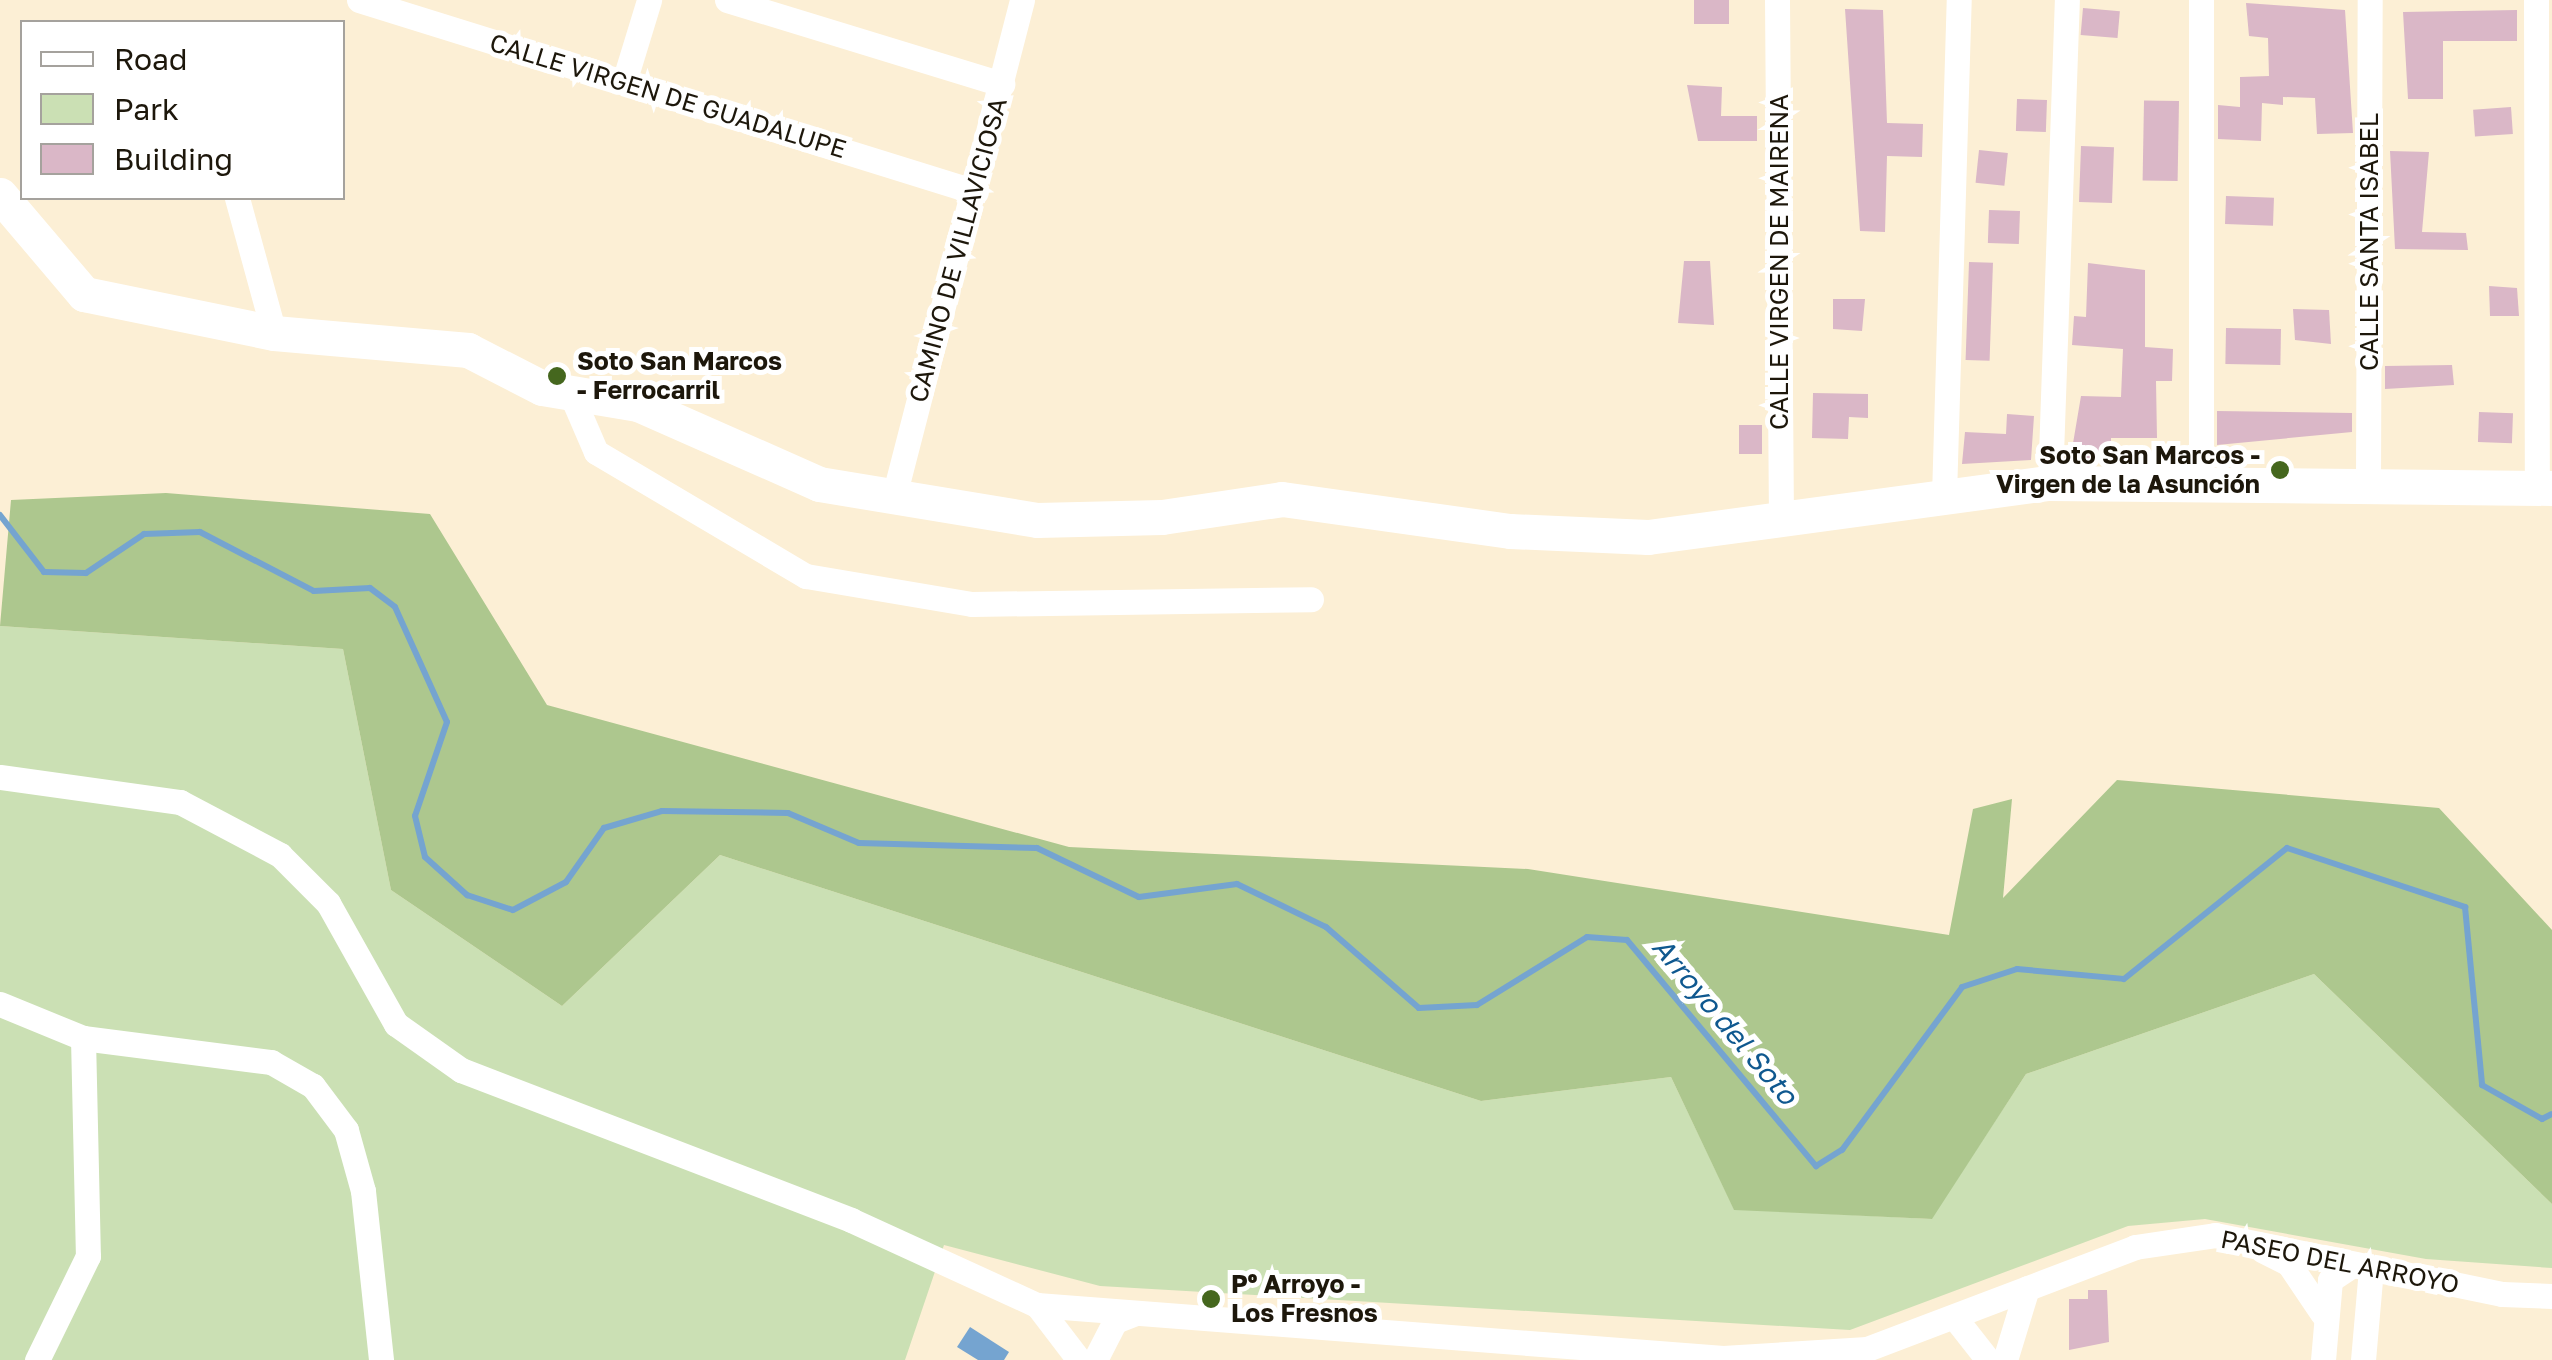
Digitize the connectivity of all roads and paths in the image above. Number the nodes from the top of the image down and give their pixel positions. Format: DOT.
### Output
graph roads {
  1 [pos="360,0"];
  2 [pos="650,0"];
  3 [pos="727,0"];
  4 [pos="1022,0"];
  5 [pos="1777,0"];
  6 [pos="1959,0"];
  7 [pos="2067,0"];
  8 [pos="2201,0"];
  9 [pos="2370,0"];
  10 [pos="2536,0"];
  11 [pos="624,82"];
  12 [pos="1002,84"];
  13 [pos="976,192"];
  14 [pos="0,195"];
  15 [pos="237,200"];
  16 [pos="274,333"];
  17 [pos="571,394"];
  18 [pos="2201,482"];
  19 [pos="2050,483"];
  20 [pos="2368,484"];
  21 [pos="2544,488"];
  22 [pos="1944,496"];
  23 [pos="893,500"];
  24 [pos="1782,523"];
  25 [pos="1311,599"];
  26 [pos="0,777"];
  27 [pos="0,1004"];
  28 [pos="82,1038"];
  29 [pos="2244,1240"];
  30 [pos="2361,1268"];
  31 [pos="2027,1288"];
  32 [pos="2552,1296"];
  33 [pos="1036,1306"];
  34 [pos="1136,1313"];
  35 [pos="2322,1313"];
  36 [pos="1955,1318"];
  37 [pos="37,1360"];
  38 [pos="381,1360"];
  39 [pos="1079,1360"];
  40 [pos="1095,1360"];
  41 [pos="1988,1360"];
  42 [pos="2005,1360"];
  43 [pos="2323,1360"];
  44 [pos="2362,1360"];
  1 -- 11 [label="street, CALLE VIRGEN DE GUADALUPE"];
  2 -- 11 [label="street"];
  3 -- 12 [label="street"];
  4 -- 12 [label="street, CAMINO DE VILLAVICIOSA"];
  5 -- 24 [label="street, CALLE VIRGEN DE MAIRENA"];
  6 -- 22 [label="street"];
  7 -- 19 [label="street"];
  8 -- 18 [label="street"];
  9 -- 20 [label="street, CALLE SANTA ISABEL"];
  10 -- 21 [label="street"];
  11 -- 13 [label="street, CALLE VIRGEN DE GUADALUPE"];
  12 -- 13 [label="street, CAMINO DE VILLAVICIOSA"];
  13 -- 23 [label="street, CAMINO DE VILLAVICIOSA"];
  14 -- 16 [label="street"];
  15 -- 16 [label="street"];
  16 -- 17 [label="street"];
  17 -- 23 [label="street"];
  17 -- 25 [label="street"];
  18 -- 19 [label="street"];
  18 -- 20 [label="street"];
  19 -- 22 [label="street"];
  20 -- 21 [label="street"];
  22 -- 24 [label="street"];
  23 -- 24 [label="street"];
  26 -- 33 [label="street, PASEO DEL ARROYO"];
  27 -- 28 [label="street"];
  28 -- 37 [label="street"];
  28 -- 38 [label="street"];
  29 -- 30 [label="street, PASEO DEL ARROYO"];
  29 -- 31 [label="street, PASEO DEL ARROYO"];
  29 -- 35 [label="street"];
  30 -- 32 [label="street, PASEO DEL ARROYO"];
  30 -- 35 [label="street"];
  30 -- 44 [label="street"];
  31 -- 36 [label="street, PASEO DEL ARROYO"];
  31 -- 42 [label="street"];
  33 -- 34 [label="street, PASEO DEL ARROYO"];
  33 -- 39 [label="street"];
  34 -- 36 [label="street, PASEO DEL ARROYO"];
  34 -- 40 [label="street"];
  35 -- 43 [label="street"];
  36 -- 41 [label="street"];
}
